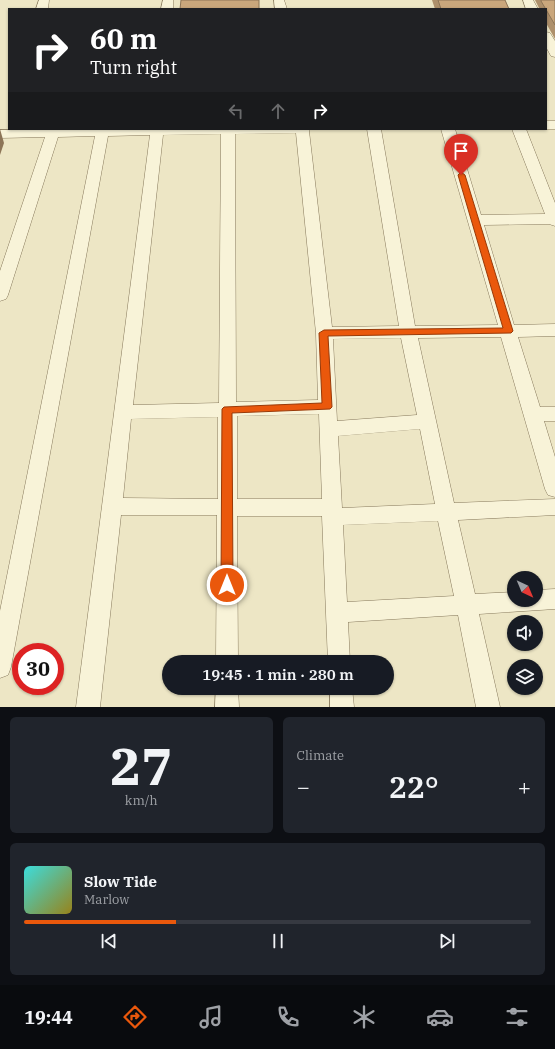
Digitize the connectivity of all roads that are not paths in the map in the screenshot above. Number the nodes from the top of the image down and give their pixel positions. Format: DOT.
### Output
graph roads {
  1 [pos="547,37"];
  2 [pos="555,52"];
  3 [pos="157,130"];
  4 [pos="228,130"];
  5 [pos="303,130"];
  6 [pos="374,130"];
  7 [pos="448,130"];
  8 [pos="519,130"];
  9 [pos="5,132"];
  10 [pos="102,132"];
  11 [pos="53,133"];
  12 [pos="475,220"];
  13 [pos="555,220"];
  14 [pos="0,295"];
  15 [pos="555,330"];
  16 [pos="508,331"];
  17 [pos="408,332"];
  18 [pos="324,333"];
  19 [pos="327,407"];
  20 [pos="227,409"];
  21 [pos="123,412"];
  22 [pos="532,414"];
  23 [pos="555,414"];
  24 [pos="427,421"];
  25 [pos="328,429"];
  26 [pos="555,489"];
  27 [pos="112,506"];
  28 [pos="227,507"];
  29 [pos="555,507"];
  30 [pos="332,512"];
  31 [pos="447,512"];
  32 [pos="555,599"];
  33 [pos="466,605"];
  34 [pos="337,613"];
  35 [pos="227,655"];
  36 [pos="339,655"];
  37 [pos="0,667"];
  38 [pos="227,695"];
  39 [pos="341,695"];
  40 [pos="88,707"];
  41 [pos="227,707"];
  42 [pos="342,707"];
  43 [pos="488,707"];
  1 -- 2 [label="street"];
  3 -- 4 [label="street"];
  3 -- 10 [label="street"];
  3 -- 21 [label="street"];
  4 -- 20 [label="street"];
  5 -- 18 [label="street"];
  6 -- 17 [label="street"];
  7 -- 12 [label="street"];
  8 -- 13 [label="street"];
  9 -- 11 [label="street"];
  10 -- 11 [label="street"];
  10 -- 37 [label="street"];
  11 -- 14 [label="street"];
  12 -- 13 [label="street"];
  12 -- 16 [label="street"];
  15 -- 16 [label="street"];
  16 -- 17 [label="street"];
  16 -- 22 [label="street"];
  17 -- 18 [label="street"];
  17 -- 24 [label="street"];
  18 -- 19 [label="street"];
  19 -- 20 [label="street"];
  19 -- 25 [label="street"];
  20 -- 21 [label="street"];
  20 -- 28 [label="street"];
  21 -- 27 [label="street"];
  22 -- 23 [label="street"];
  22 -- 26 [label="street"];
  24 -- 25 [label="street"];
  24 -- 31 [label="street"];
  25 -- 30 [label="street"];
  27 -- 28 [label="street"];
  27 -- 40 [label="street"];
  28 -- 30 [label="street"];
  28 -- 35 [label="street"];
  29 -- 31 [label="street"];
  30 -- 31 [label="street"];
  30 -- 34 [label="street"];
  31 -- 33 [label="street"];
  32 -- 33 [label="street"];
  33 -- 34 [label="street"];
  33 -- 43 [label="street"];
  34 -- 36 [label="street"];
  38 -- 41 [label="street"];
  39 -- 42 [label="street"];
}
